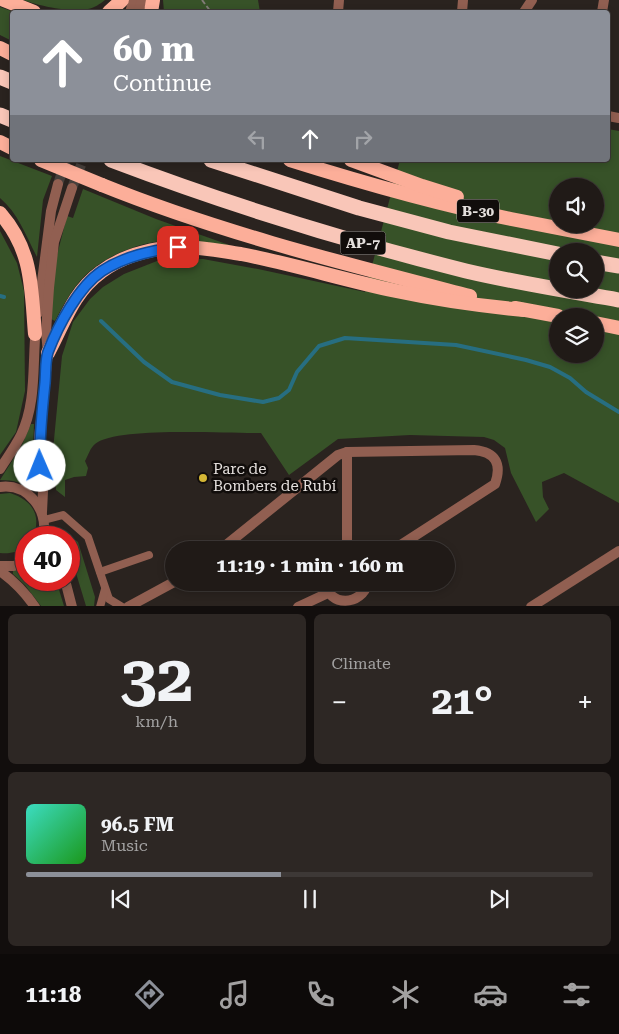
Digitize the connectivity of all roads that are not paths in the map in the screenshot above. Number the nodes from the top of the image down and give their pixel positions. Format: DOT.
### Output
graph roads {
  1 [pos="4,0"];
  2 [pos="122,0"];
  3 [pos="29,10"];
  4 [pos="111,10"];
  5 [pos="46,162"];
  6 [pos="117,162"];
  7 [pos="217,162"];
  8 [pos="297,162"];
  9 [pos="356,162"];
  10 [pos="58,184"];
  11 [pos="72,188"];
  12 [pos="0,213"];
  13 [pos="549,224"];
  14 [pos="549,226"];
  15 [pos="585,233"];
  16 [pos="619,240"];
  17 [pos="549,252"];
  18 [pos="604,264"];
  19 [pos="619,266"];
  20 [pos="619,300"];
  21 [pos="524,310"];
  22 [pos="549,314"];
  23 [pos="604,325"];
  24 [pos="619,328"];
  25 [pos="36,334"];
  26 [pos="48,353"];
  27 [pos="347,452"];
  28 [pos="0,468"];
  29 [pos="0,487"];
  30 [pos="45,526"];
  31 [pos="45,526"];
  32 [pos="47,526"];
  33 [pos="75,526"];
  34 [pos="80,530"];
  35 [pos="231,541"];
  36 [pos="347,541"];
  37 [pos="407,541"];
  38 [pos="619,551"];
  39 [pos="150,555"];
  40 [pos="0,566"];
  41 [pos="15,566"];
  42 [pos="0,571"];
  43 [pos="100,572"];
  44 [pos="105,587"];
  45 [pos="165,587"];
  46 [pos="67,591"];
  47 [pos="365,591"];
  48 [pos="328,593"];
  49 [pos="355,604"];
  50 [pos="35,606"];
  51 [pos="72,606"];
  52 [pos="100,606"];
  53 [pos="122,606"];
  54 [pos="128,606"];
  55 [pos="298,606"];
  56 [pos="531,606"];
  1 -- 3 [label="highway"];
  2 -- 4 [label="highway"];
  5 -- 21 [label="highway, bridge"];
  6 -- 20 [label="highway, AP-7"];
  7 -- 17 [label="highway, AP-7"];
  8 -- 14 [label="highway, B-30"];
  9 -- 13 [label="highway"];
  10 -- 25 [label="street"];
  11 -- 26 [label="street"];
  12 -- 25 [label="highway"];
  15 -- 16 [label="highway, B-30"];
  18 -- 19 [label="highway"];
  21 -- 22 [label="highway"];
  21 -- 26 [label="highway"];
  23 -- 24 [label="highway"];
  25 -- 28 [label="street"];
  26 -- 30 [label="street"];
  27 -- 35 [label="street"];
  27 -- 36 [label="street"];
  27 -- 37 [label="street"];
  29 -- 31 [label="street"];
  32 -- 33 [label="lane"];
  34 -- 43 [label="lane"];
  38 -- 56 [label="street"];
  39 -- 43 [label="lane"];
  40 -- 41 [label="street"];
  42 -- 50 [label="street"];
  43 -- 44 [label="lane"];
  44 -- 52 [label="lane"];
  44 -- 53 [label="lane"];
  45 -- 54 [label="street"];
  46 -- 51 [label="street"];
  47 -- 49 [label="street"];
  48 -- 49 [label="street"];
  48 -- 55 [label="street"];
}
